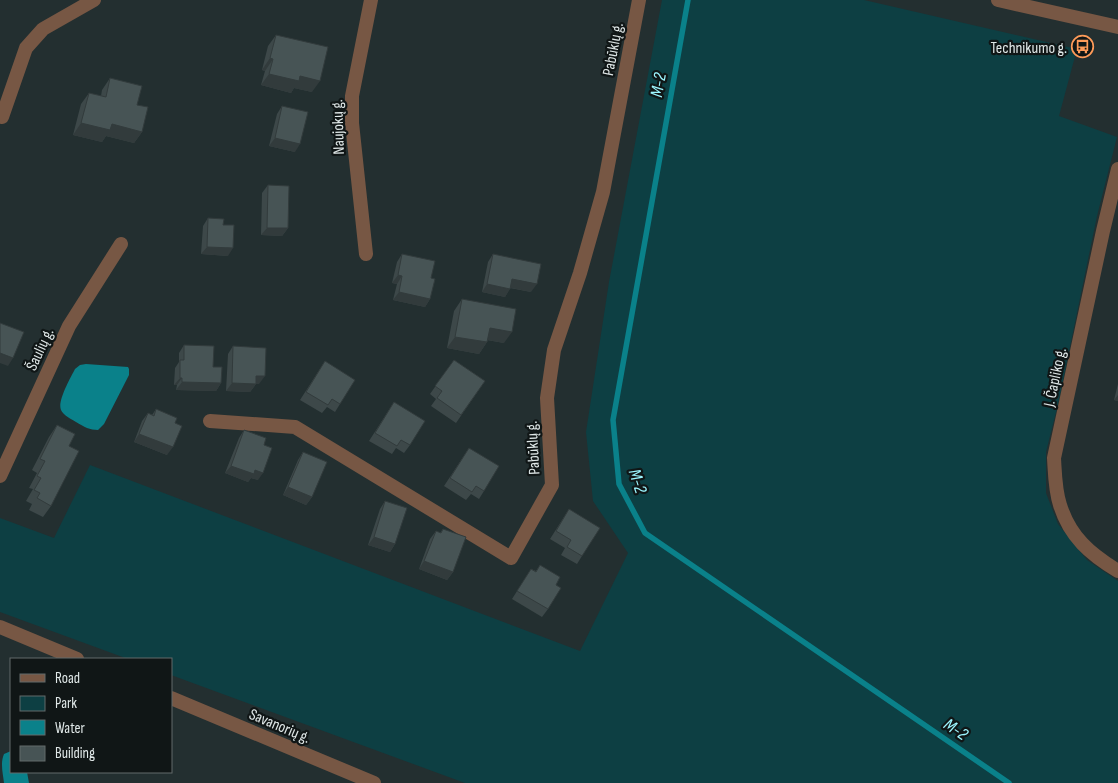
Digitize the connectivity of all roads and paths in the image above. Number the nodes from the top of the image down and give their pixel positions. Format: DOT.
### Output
graph roads {
  1 [pos="94,0"];
  2 [pos="371,0"];
  3 [pos="639,0"];
  4 [pos="998,0"];
  5 [pos="1118,27"];
  6 [pos="2,117"];
  7 [pos="1118,169"];
  8 [pos="121,244"];
  9 [pos="366,254"];
  10 [pos="210,421"];
  11 [pos="0,476"];
  12 [pos="1118,571"];
  13 [pos="0,627"];
  14 [pos="76,658"];
  15 [pos="172,698"];
  16 [pos="374,783"];
  1 -- 6 [label="street"];
  2 -- 9 [label="street, Naujokų g."];
  3 -- 10 [label="street, Pabūklų g."];
  4 -- 5 [label="street"];
  7 -- 12 [label="street, J. Čapliko g."];
  8 -- 11 [label="street, Šaulių g."];
  13 -- 14 [label="street"];
  15 -- 16 [label="street, Savanorių g."];
}
